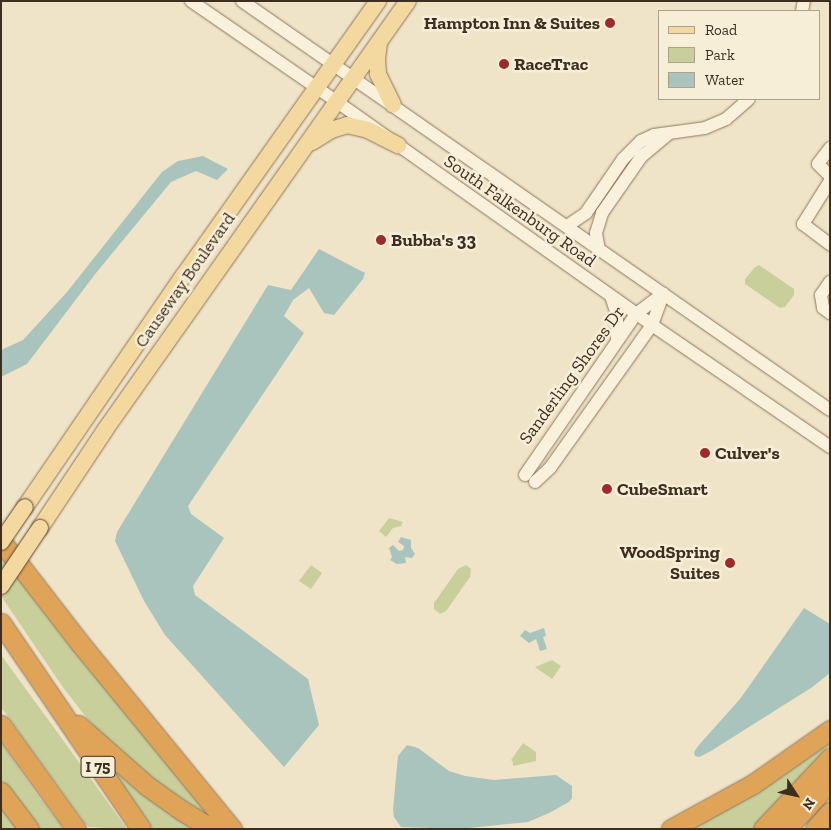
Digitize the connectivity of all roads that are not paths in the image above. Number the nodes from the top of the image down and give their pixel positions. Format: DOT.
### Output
graph roads {
  1 [pos="191,1"];
  2 [pos="242,1"];
  3 [pos="378,1"];
  4 [pos="408,1"];
  5 [pos="379,41"];
  6 [pos="333,64"];
  7 [pos="354,78"];
  8 [pos="316,88"];
  9 [pos="748,100"];
  10 [pos="336,101"];
  11 [pos="393,105"];
  12 [pos="670,132"];
  13 [pos="398,145"];
  14 [pos="830,148"];
  15 [pos="299,154"];
  16 [pos="830,176"];
  17 [pos="830,181"];
  18 [pos="567,226"];
  19 [pos="830,244"];
  20 [pos="599,250"];
  21 [pos="830,282"];
  22 [pos="663,294"];
  23 [pos="610,296"];
  24 [pos="830,313"];
  25 [pos="636,314"];
  26 [pos="652,325"];
  27 [pos="616,342"];
  28 [pos="830,410"];
  29 [pos="830,447"];
  30 [pos="1,542"];
  31 [pos="1,586"];
  32 [pos="1,623"];
  33 [pos="56,706"];
  34 [pos="1,725"];
  35 [pos="830,730"];
  36 [pos="830,758"];
  37 [pos="830,782"];
  38 [pos="1,792"];
  39 [pos="830,794"];
  40 [pos="830,812"];
  41 [pos="29,829"];
  42 [pos="76,829"];
  43 [pos="141,829"];
  44 [pos="214,829"];
  45 [pos="232,829"];
  46 [pos="671,829"];
  47 [pos="763,829"];
  48 [pos="786,829"];
  49 [pos="797,829"];
  50 [pos="815,829"];
  1 -- 8 [label="street, South Falkenburg Road"];
  2 -- 6 [label="street, South Falkenburg Road"];
  3 -- 6 [label="main road, Causeway Boulevard"];
  4 -- 5 [label="main road, Causeway Boulevard"];
  5 -- 7 [label="main road, Causeway Boulevard"];
  5 -- 11 [label="main road"];
  6 -- 7 [label="street, South Falkenburg Road"];
  6 -- 8 [label="main road, Causeway Boulevard"];
  7 -- 10 [label="main road, Causeway Boulevard"];
  7 -- 11 [label="street, South Falkenburg Road"];
  8 -- 10 [label="street, South Falkenburg Road"];
  8 -- 30 [label="main road, Causeway Boulevard, bridge"];
  9 -- 12 [label="street"];
  10 -- 13 [label="street, South Falkenburg Road"];
  10 -- 15 [label="main road, Causeway Boulevard"];
  11 -- 18 [label="street, South Falkenburg Road"];
  12 -- 18 [label="street"];
  12 -- 20 [label="street"];
  13 -- 15 [label="main road"];
  13 -- 23 [label="street, South Falkenburg Road"];
  14 -- 16 [label="street"];
  15 -- 31 [label="main road, Causeway Boulevard, bridge"];
  17 -- 19 [label="street"];
  18 -- 20 [label="street, South Falkenburg Road"];
  20 -- 22 [label="street, South Falkenburg Road"];
  21 -- 24 [label="street"];
  22 -- 25 [label="street, Sanderling Shores Dr"];
  22 -- 26 [label="street, Sanderling Shores Dr"];
  22 -- 28 [label="street, South Falkenburg Road"];
  23 -- 25 [label="street, South Falkenburg Road"];
  23 -- 27 [label="street"];
  25 -- 26 [label="street, South Falkenburg Road"];
  25 -- 27 [label="street, Sanderling Shores Dr"];
  26 -- 27 [label="street, Sanderling Shores Dr"];
  26 -- 29 [label="street, South Falkenburg Road"];
  30 -- 45 [label="highway"];
  32 -- 33 [label="highway, I 75"];
  33 -- 43 [label="highway, I 75"];
  33 -- 44 [label="highway"];
  34 -- 42 [label="highway"];
  35 -- 46 [label="highway"];
  36 -- 47 [label="highway"];
  37 -- 48 [label="highway"];
  38 -- 41 [label="highway"];
  39 -- 49 [label="highway"];
  40 -- 50 [label="highway"];
}
